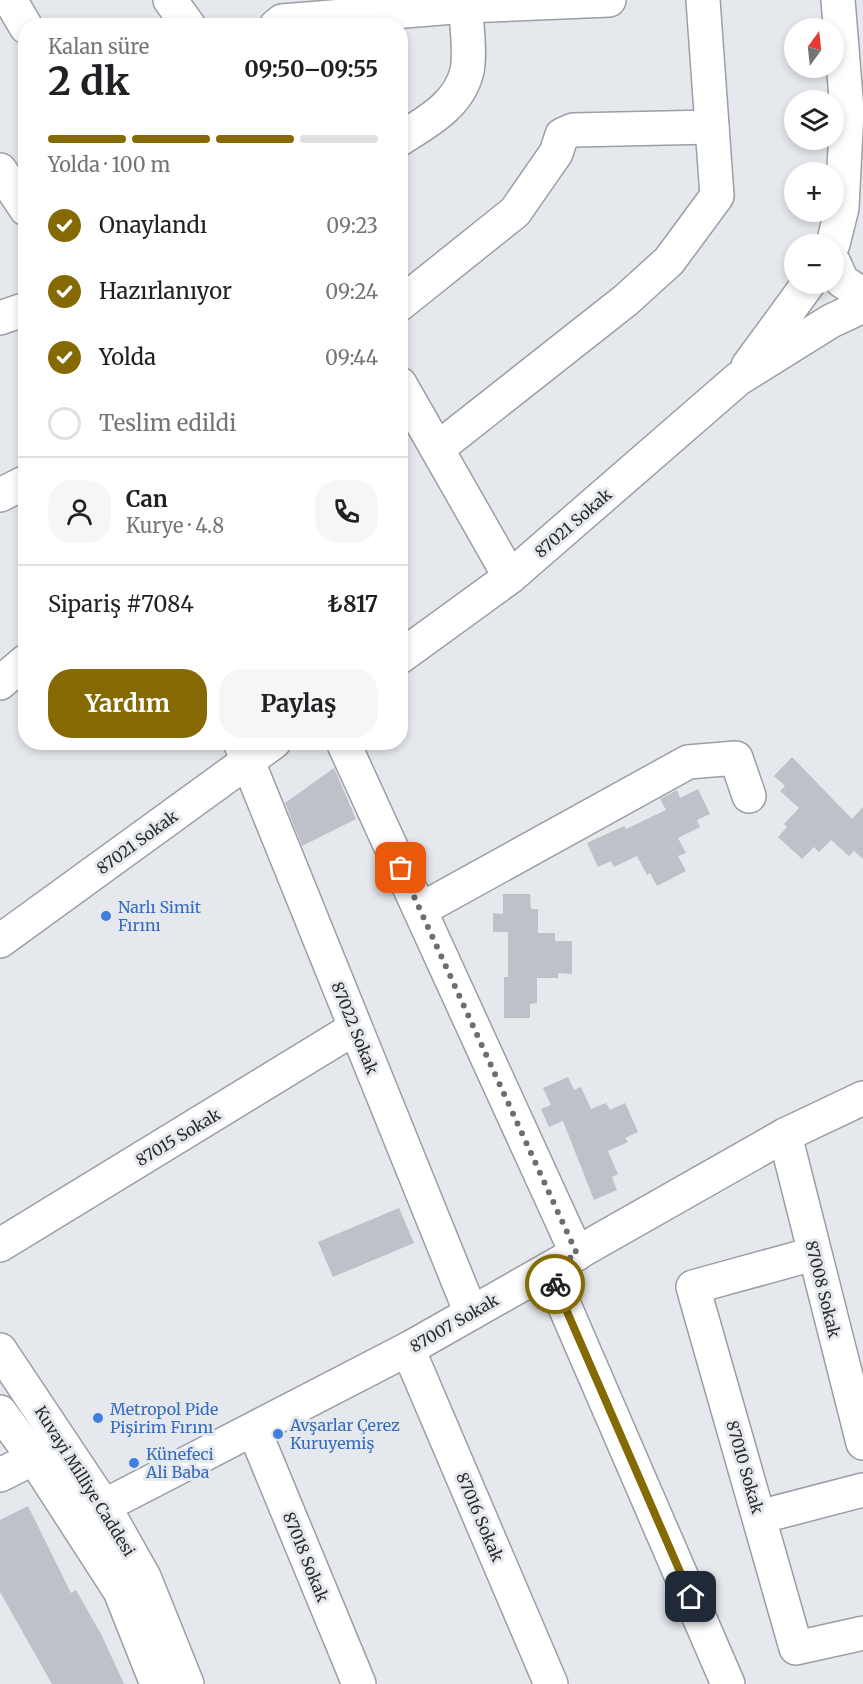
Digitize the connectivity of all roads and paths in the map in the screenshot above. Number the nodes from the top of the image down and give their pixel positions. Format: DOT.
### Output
graph roads {
  1 [pos="5,0"];
  2 [pos="170,0"];
  3 [pos="609,0"];
  4 [pos="703,0"];
  5 [pos="838,0"];
  6 [pos="466,6"];
  7 [pos="276,16"];
  8 [pos="21,18"];
  9 [pos="183,18"];
  10 [pos="847,110"];
  11 [pos="712,127"];
  12 [pos="408,134"];
  13 [pos="863,152"];
  14 [pos="0,170"];
  15 [pos="18,197"];
  16 [pos="863,216"];
  17 [pos="837,234"];
  18 [pos="840,234"];
  19 [pos="844,282"];
  20 [pos="801,294"];
  21 [pos="863,295"];
  22 [pos="408,298"];
  23 [pos="863,306"];
  24 [pos="18,312"];
  25 [pos="0,318"];
  26 [pos="738,379"];
  27 [pos="408,398"];
  28 [pos="437,449"];
  29 [pos="18,486"];
  30 [pos="0,495"];
  31 [pos="510,577"];
  32 [pos="408,651"];
  33 [pos="18,668"];
  34 [pos="0,683"];
  35 [pos="251,750"];
  36 [pos="255,750"];
  37 [pos="347,750"];
  38 [pos="749,796"];
  39 [pos="420,910"];
  40 [pos="0,941"];
  41 [pos="355,1028"];
  42 [pos="863,1098"];
  43 [pos="785,1135"];
  44 [pos="0,1245"];
  45 [pos="577,1254"];
  46 [pos="813,1254"];
  47 [pos="549,1270"];
  48 [pos="471,1313"];
  49 [pos="408,1349"];
  50 [pos="0,1350"];
  51 [pos="0,1412"];
  52 [pos="254,1430"];
  53 [pos="863,1443"];
  54 [pos="34,1458"];
  55 [pos="0,1475"];
  56 [pos="863,1490"];
  57 [pos="104,1506"];
  58 [pos="759,1517"];
  59 [pos="863,1633"];
  60 [pos="157,1684"];
  61 [pos="187,1684"];
  62 [pos="358,1684"];
  63 [pos="551,1684"];
  64 [pos="728,1684"];
  1 -- 8 [label="street"];
  2 -- 9 [label="street"];
  3 -- 6 [label="street"];
  4 -- 11 [label="street"];
  5 -- 10 [label="street"];
  6 -- 7 [label="street"];
  6 -- 12 [label="street"];
  10 -- 13 [label="street"];
  10 -- 17 [label="street"];
  11 -- 22 [label="street"];
  11 -- 28 [label="street"];
  14 -- 15 [label="street"];
  16 -- 18 [label="street"];
  19 -- 21 [label="street"];
  20 -- 26 [label="street"];
  23 -- 26 [label="street"];
  24 -- 25 [label="street"];
  26 -- 31 [label="street, 87021 Sokak"];
  27 -- 28 [label="street"];
  28 -- 31 [label="street"];
  29 -- 30 [label="street"];
  31 -- 32 [label="street, 87021 Sokak"];
  33 -- 34 [label="street"];
  35 -- 40 [label="street, 87021 Sokak"];
  36 -- 41 [label="street, 87022 Sokak"];
  37 -- 39 [label="street"];
  38 -- 39 [label="street"];
  39 -- 45 [label="street"];
  41 -- 44 [label="street, 87015 Sokak"];
  41 -- 48 [label="street, 87022 Sokak"];
  42 -- 43 [label="street, 87007 Sokak"];
  43 -- 45 [label="street, 87007 Sokak"];
  43 -- 46 [label="street, 87008 Sokak"];
  45 -- 47 [label="street, 87007 Sokak"];
  46 -- 53 [label="street, 87008 Sokak"];
  46 -- 58 [label="street, 87010 Sokak"];
  47 -- 48 [label="street, 87007 Sokak"];
  47 -- 64 [label="street"];
  48 -- 49 [label="street, 87007 Sokak"];
  49 -- 52 [label="street, 87007 Sokak"];
  49 -- 63 [label="street, 87016 Sokak"];
  50 -- 57 [label="street, Kuvayi Milliye Caddesi"];
  51 -- 54 [label="street, Kuvayi Milliye Caddesi"];
  52 -- 57 [label="street, 87007 Sokak"];
  52 -- 62 [label="street, 87018 Sokak"];
  54 -- 55 [label="street"];
  54 -- 60 [label="street, Kuvayi Milliye Caddesi"];
  56 -- 58 [label="street"];
  57 -- 61 [label="street, Kuvayi Milliye Caddesi"];
  58 -- 59 [label="street, 87010 Sokak"];
}
